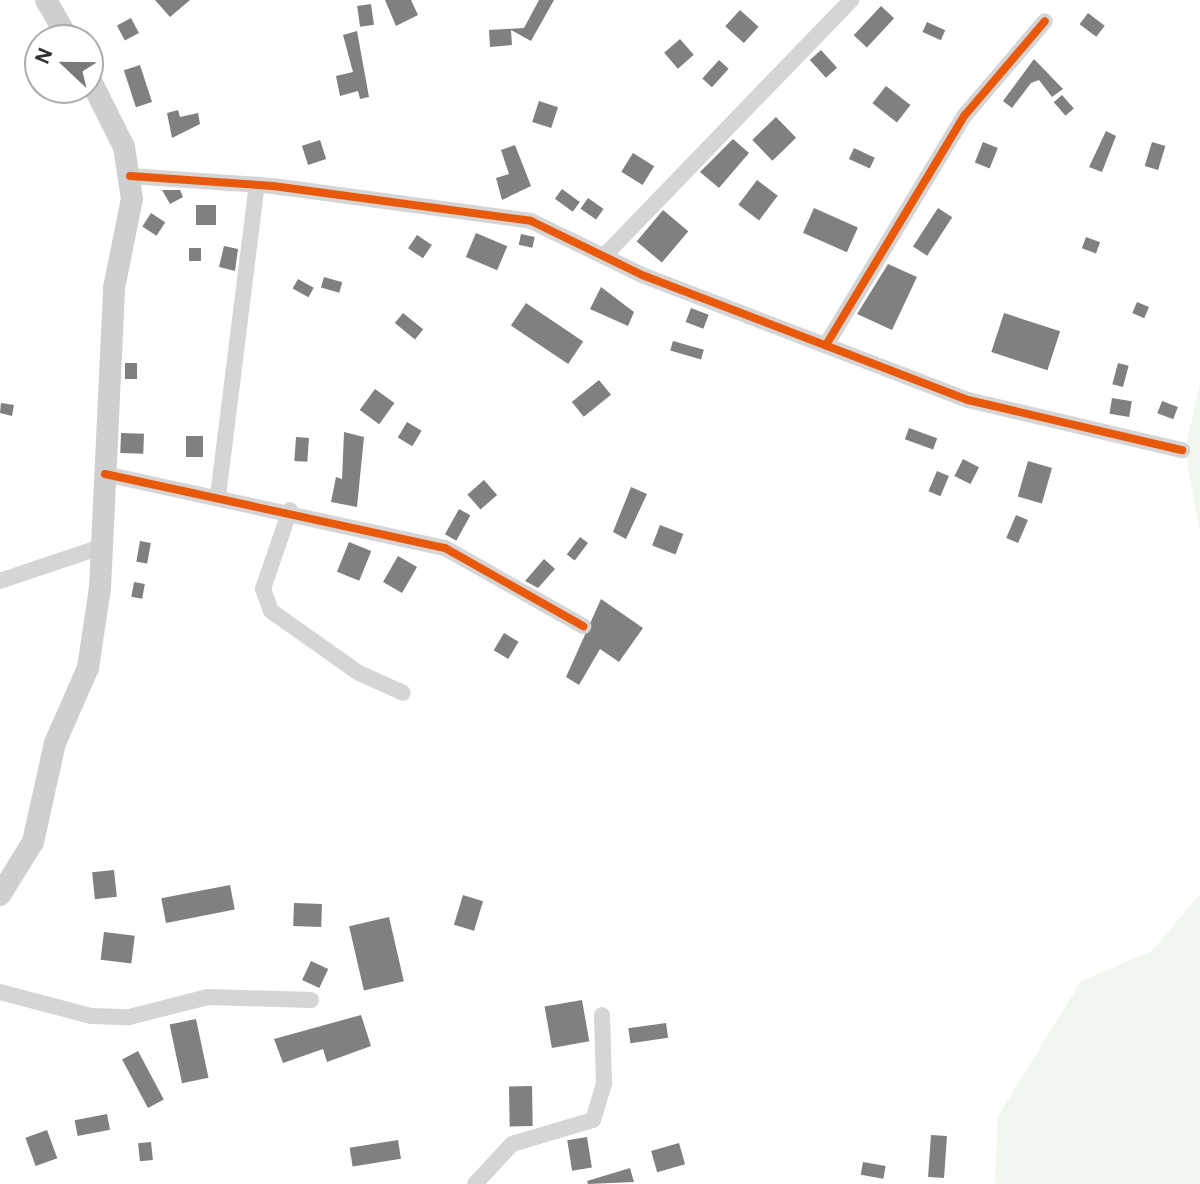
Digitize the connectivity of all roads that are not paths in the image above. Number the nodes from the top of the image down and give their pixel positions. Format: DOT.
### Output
graph roads {
  1 [pos="46,0"];
  2 [pos="851,0"];
  3 [pos="1045,21"];
  4 [pos="60,24"];
  5 [pos="102,104"];
  6 [pos="130,176"];
  7 [pos="257,184"];
  8 [pos="604,256"];
  9 [pos="826,345"];
  10 [pos="1182,450"];
  11 [pos="105,474"];
  12 [pos="218,496"];
  13 [pos="290,510"];
  14 [pos="101,547"];
  15 [pos="0,581"];
  16 [pos="583,626"];
  17 [pos="403,693"];
  18 [pos="0,895"];
  19 [pos="0,992"];
  20 [pos="311,1000"];
  21 [pos="602,1015"];
  22 [pos="475,1184"];
  1 -- 4 [label="main road"];
  2 -- 8 [label="street"];
  3 -- 9 [label="street"];
  5 -- 6 [label="main road"];
  6 -- 7 [label="street"];
  6 -- 11 [label="main road"];
  7 -- 8 [label="street"];
  7 -- 12 [label="street"];
  8 -- 9 [label="street"];
  9 -- 10 [label="street"];
  11 -- 12 [label="street"];
  11 -- 14 [label="main road"];
  12 -- 13 [label="street"];
  13 -- 16 [label="street"];
  13 -- 17 [label="street"];
  14 -- 15 [label="street"];
  14 -- 18 [label="main road"];
  19 -- 20 [label="street"];
  21 -- 22 [label="street"];
}
